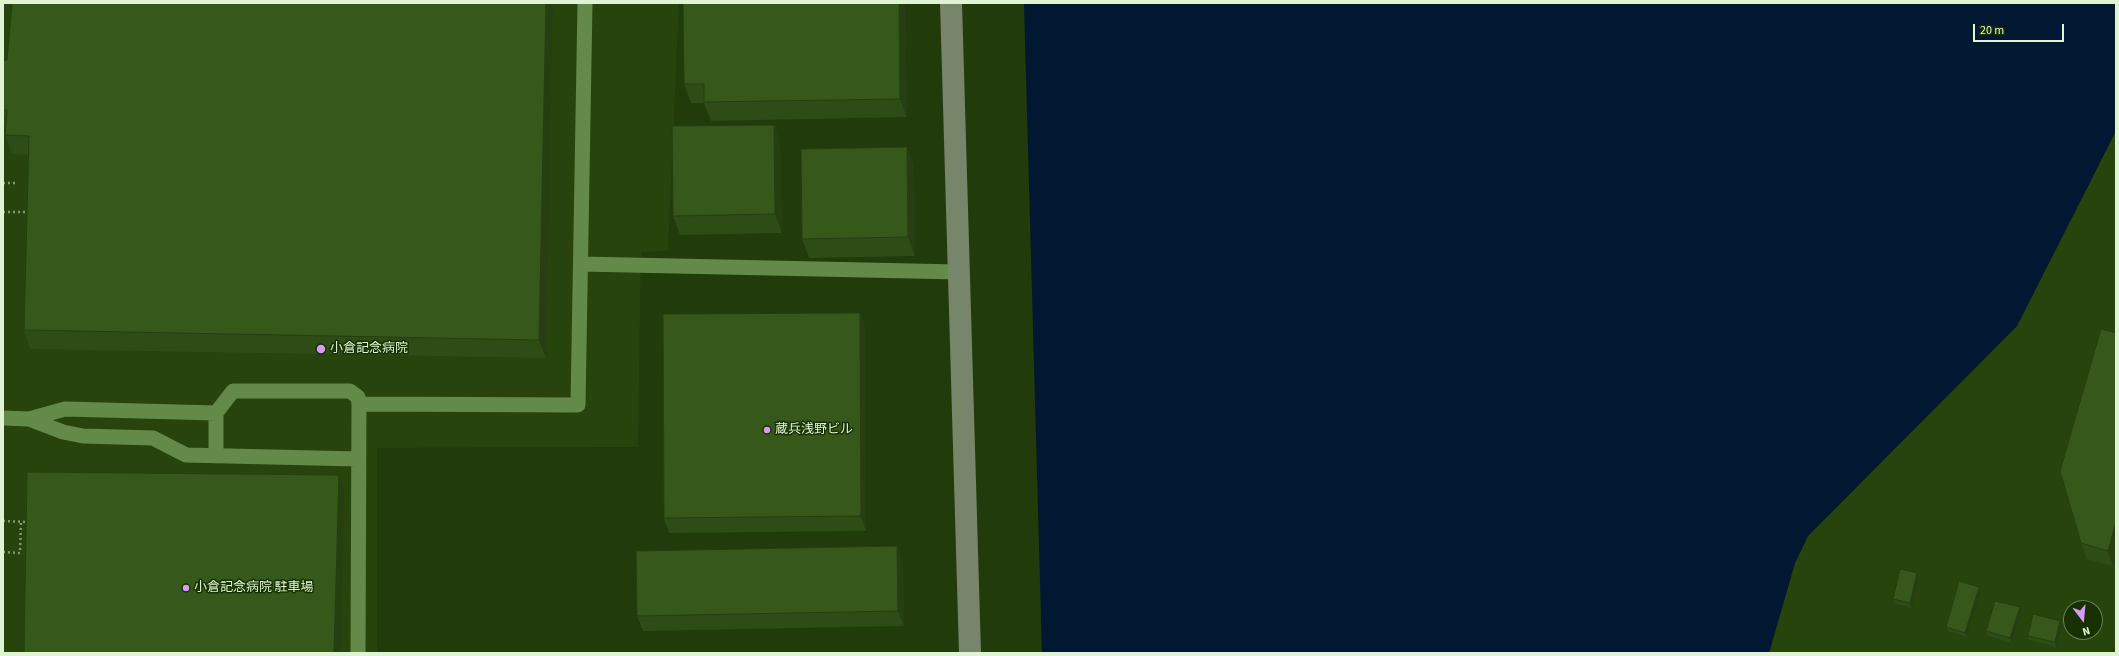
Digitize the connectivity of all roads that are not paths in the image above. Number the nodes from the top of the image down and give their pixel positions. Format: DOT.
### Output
graph roads {
  1 [pos="585,3"];
  2 [pos="951,3"];
  3 [pos="581,264"];
  4 [pos="959,272"];
  5 [pos="359,404"];
  6 [pos="216,413"];
  7 [pos="3,418"];
  8 [pos="29,419"];
  9 [pos="216,456"];
  10 [pos="358,459"];
  11 [pos="358,653"];
  12 [pos="970,653"];
  1 -- 3 [label="lane"];
  2 -- 4 [label="street"];
  3 -- 4 [label="lane"];
  3 -- 5 [label="lane"];
  4 -- 12 [label="street"];
  5 -- 6 [label="lane"];
  5 -- 10 [label="lane"];
  6 -- 8 [label="lane"];
  6 -- 9 [label="lane"];
  7 -- 8 [label="lane"];
  8 -- 9 [label="lane"];
  9 -- 10 [label="lane"];
  10 -- 11 [label="lane"];
}
